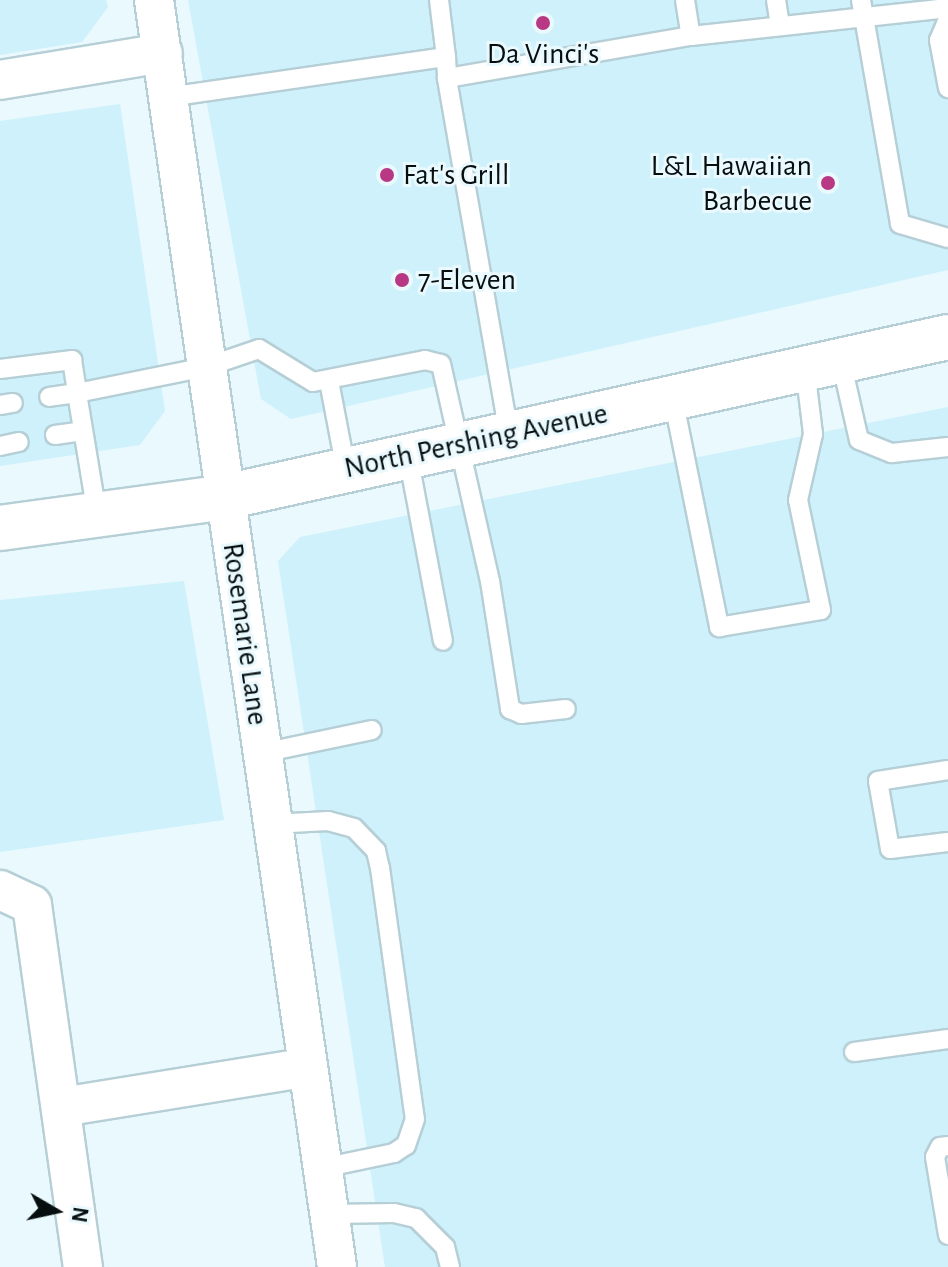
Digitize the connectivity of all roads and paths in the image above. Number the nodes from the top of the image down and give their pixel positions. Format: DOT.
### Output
graph roads {
  1 [pos="154,0"];
  2 [pos="439,0"];
  3 [pos="685,0"];
  4 [pos="776,0"];
  5 [pos="862,8"];
  6 [pos="948,8"];
  7 [pos="948,19"];
  8 [pos="780,26"];
  9 [pos="691,36"];
  10 [pos="163,53"];
  11 [pos="446,57"];
  12 [pos="447,78"];
  13 [pos="0,80"];
  14 [pos="948,88"];
  15 [pos="168,97"];
  16 [pos="948,238"];
  17 [pos="948,337"];
  18 [pos="823,364"];
  19 [pos="206,367"];
  20 [pos="0,369"];
  21 [pos="329,381"];
  22 [pos="77,393"];
  23 [pos="49,397"];
  24 [pos="673,398"];
  25 [pos="83,431"];
  26 [pos="509,434"];
  27 [pos="55,435"];
  28 [pos="461,445"];
  29 [pos="948,447"];
  30 [pos="408,456"];
  31 [pos="346,470"];
  32 [pos="225,497"];
  33 [pos="97,514"];
  34 [pos="1,520"];
  35 [pos="443,641"];
  36 [pos="566,709"];
  37 [pos="372,730"];
  38 [pos="262,753"];
  39 [pos="948,770"];
  40 [pos="272,824"];
  41 [pos="948,842"];
  42 [pos="0,890"];
  43 [pos="948,1039"];
  44 [pos="854,1052"];
  45 [pos="308,1067"];
  46 [pos="62,1107"];
  47 [pos="948,1146"];
  48 [pos="322,1168"];
  49 [pos="330,1214"];
  50 [pos="948,1235"];
  51 [pos="83,1267"];
  52 [pos="337,1267"];
  53 [pos="450,1267"];
  1 -- 10 [label="street, Rosemarie Lane"];
  2 -- 11 [label="lane"];
  3 -- 9 [label="lane"];
  4 -- 8 [label="lane"];
  5 -- 6 [label="lane"];
  5 -- 8 [label="lane"];
  5 -- 16 [label="lane"];
  7 -- 14 [label="lane"];
  8 -- 9 [label="lane"];
  9 -- 12 [label="lane"];
  10 -- 13 [label="street"];
  10 -- 15 [label="street, Rosemarie Lane"];
  11 -- 12 [label="lane"];
  11 -- 15 [label="lane"];
  12 -- 26 [label="lane"];
  15 -- 19 [label="street, Rosemarie Lane"];
  17 -- 18 [label="main road, North Pershing Avenue"];
  18 -- 24 [label="main road, North Pershing Avenue"];
  18 -- 24 [label="lane"];
  18 -- 29 [label="lane"];
  19 -- 21 [label="lane"];
  19 -- 22 [label="lane"];
  19 -- 32 [label="street, Rosemarie Lane"];
  20 -- 22 [label="lane"];
  21 -- 28 [label="lane"];
  21 -- 31 [label="lane"];
  22 -- 23 [label="lane"];
  22 -- 25 [label="lane"];
  24 -- 26 [label="main road, North Pershing Avenue"];
  25 -- 27 [label="lane"];
  25 -- 33 [label="lane"];
  26 -- 28 [label="main road, North Pershing Avenue"];
  28 -- 30 [label="main road, North Pershing Avenue"];
  28 -- 36 [label="lane"];
  30 -- 31 [label="main road, North Pershing Avenue"];
  30 -- 35 [label="lane"];
  31 -- 32 [label="main road, North Pershing Avenue"];
  32 -- 33 [label="main road, North Pershing Avenue"];
  32 -- 38 [label="street, Rosemarie Lane"];
  33 -- 34 [label="main road, North Pershing Avenue"];
  37 -- 38 [label="lane"];
  38 -- 40 [label="street, Rosemarie Lane"];
  39 -- 41 [label="lane"];
  40 -- 45 [label="street, Rosemarie Lane"];
  40 -- 48 [label="lane"];
  42 -- 46 [label="street"];
  43 -- 44 [label="lane"];
  45 -- 46 [label="street"];
  45 -- 48 [label="street, Rosemarie Lane"];
  46 -- 51 [label="street"];
  47 -- 50 [label="lane"];
  48 -- 49 [label="street, Rosemarie Lane"];
  49 -- 52 [label="street, Rosemarie Lane"];
  49 -- 53 [label="lane"];
}
